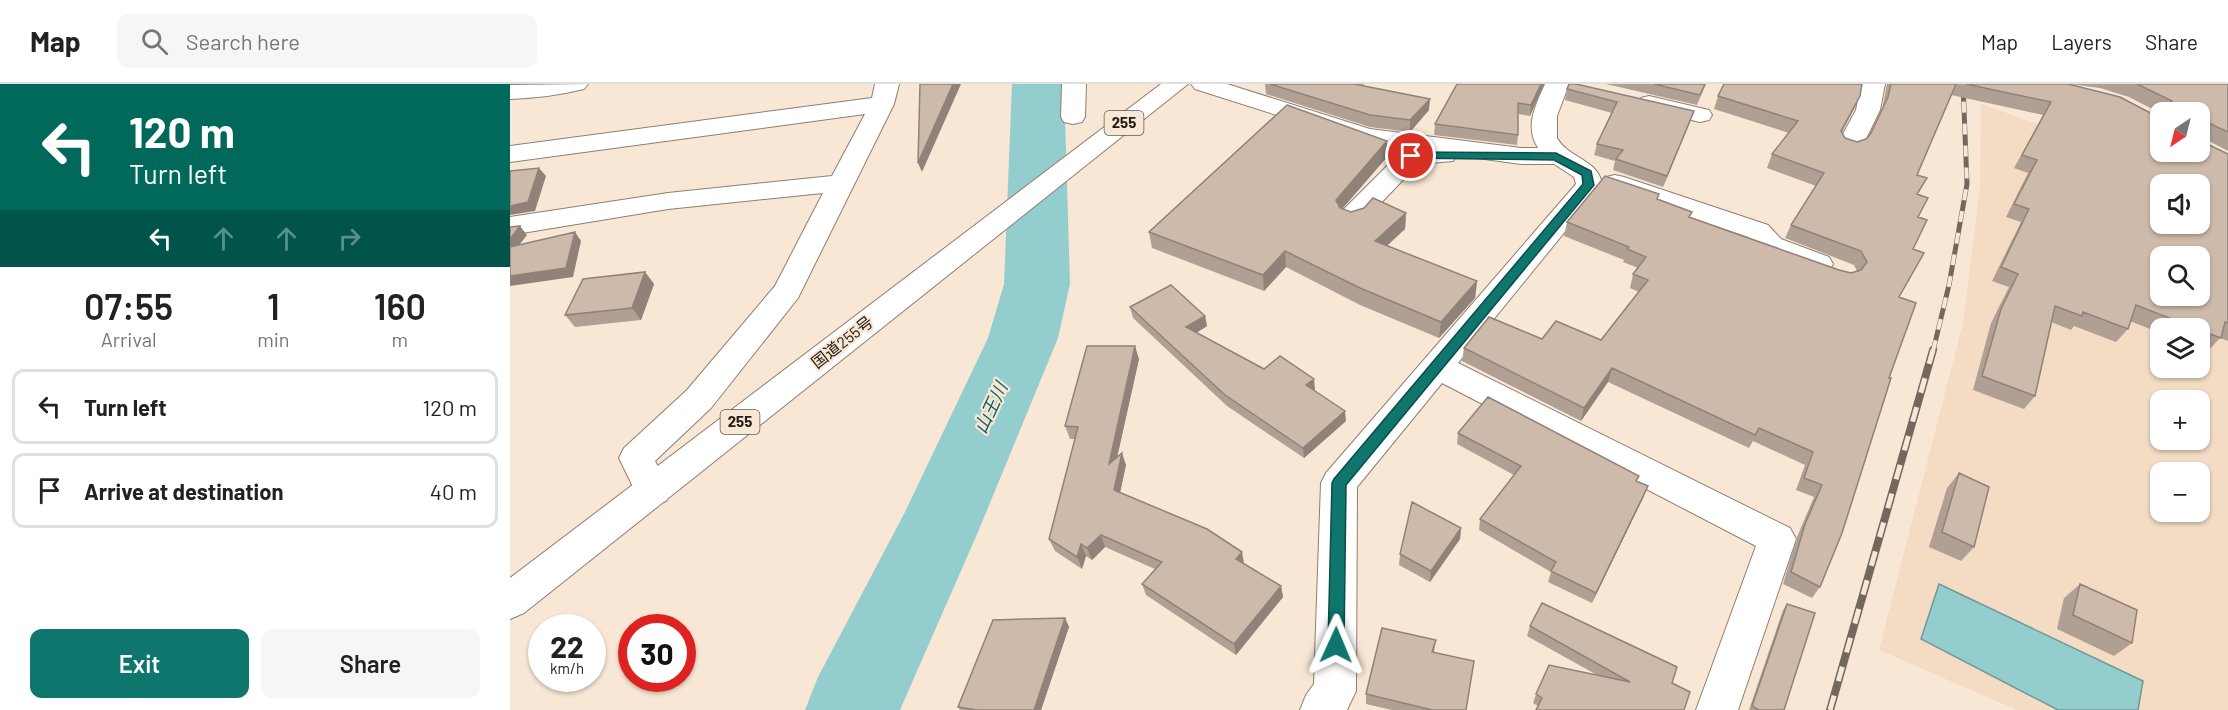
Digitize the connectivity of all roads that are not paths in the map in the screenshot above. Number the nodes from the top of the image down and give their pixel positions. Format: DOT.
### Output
graph roads {
  1 [pos="576,84"];
  2 [pos="1074,84"];
  3 [pos="1176,84"];
  4 [pos="1203,84"];
  5 [pos="1873,84"];
  6 [pos="1566,85"];
  7 [pos="510,92"];
  8 [pos="885,94"];
  9 [pos="1632,99"];
  10 [pos="1700,115"];
  11 [pos="1073,117"];
  12 [pos="1850,145"];
  13 [pos="510,154"];
  14 [pos="1521,156"];
  15 [pos="1556,156"];
  16 [pos="1587,173"];
  17 [pos="843,183"];
  18 [pos="1352,217"];
  19 [pos="510,226"];
  20 [pos="1843,274"];
  21 [pos="1437,366"];
  22 [pos="653,491"];
  23 [pos="510,601"];
  24 [pos="1322,710"];
  25 [pos="1717,710"];
  1 -- 7 [label="main road"];
  2 -- 11 [label="main road"];
  3 -- 22 [label="main road, 国道255号 / 255"];
  4 -- 14 [label="main road"];
  5 -- 12 [label="main road"];
  6 -- 15 [label="main road"];
  8 -- 13 [label="main road"];
  8 -- 17 [label="main road"];
  9 -- 10 [label="main road"];
  14 -- 15 [label="main road"];
  14 -- 18 [label="main road"];
  15 -- 16 [label="main road"];
  16 -- 20 [label="main road"];
  16 -- 21 [label="main road"];
  17 -- 19 [label="main road"];
  17 -- 22 [label="main road"];
  21 -- 24 [label="main road"];
  21 -- 25 [label="main road"];
  22 -- 23 [label="main road, 国道255号 / 255"];
}
